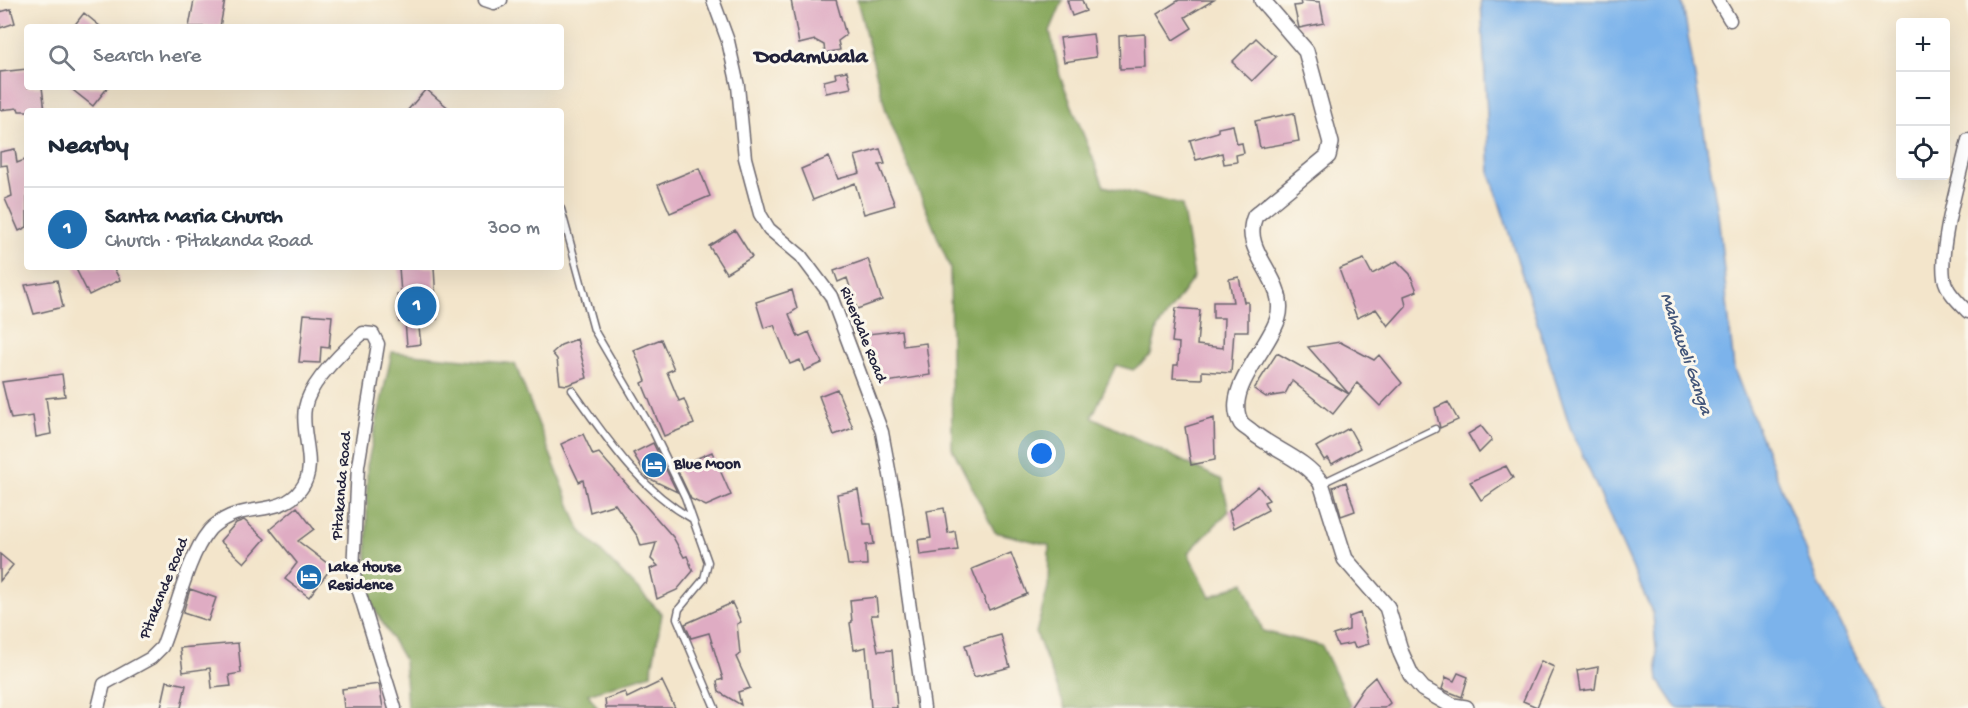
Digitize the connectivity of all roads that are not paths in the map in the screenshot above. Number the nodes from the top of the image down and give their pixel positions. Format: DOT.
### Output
graph roads {
  1 [pos="485,0"];
  2 [pos="501,0"];
  3 [pos="713,0"];
  4 [pos="1262,0"];
  5 [pos="1718,0"];
  6 [pos="1730,20"];
  7 [pos="1968,140"];
  8 [pos="564,220"];
  9 [pos="1968,312"];
  10 [pos="344,350"];
  11 [pos="572,390"];
  12 [pos="1435,429"];
  13 [pos="1321,483"];
  14 [pos="691,518"];
  15 [pos="1457,707"];
  16 [pos="98,708"];
  17 [pos="396,708"];
  18 [pos="715,708"];
  19 [pos="924,708"];
  1 -- 2 [label="street"];
  3 -- 19 [label="street, Riverdale Road"];
  4 -- 13 [label="street"];
  5 -- 6 [label="street"];
  7 -- 9 [label="street"];
  8 -- 14 [label="lane"];
  10 -- 16 [label="street, Pitakande Road"];
  10 -- 17 [label="street, Pitakanda Road"];
  11 -- 14 [label="lane"];
  12 -- 13 [label="lane"];
  13 -- 15 [label="street"];
  14 -- 18 [label="lane"];
}
